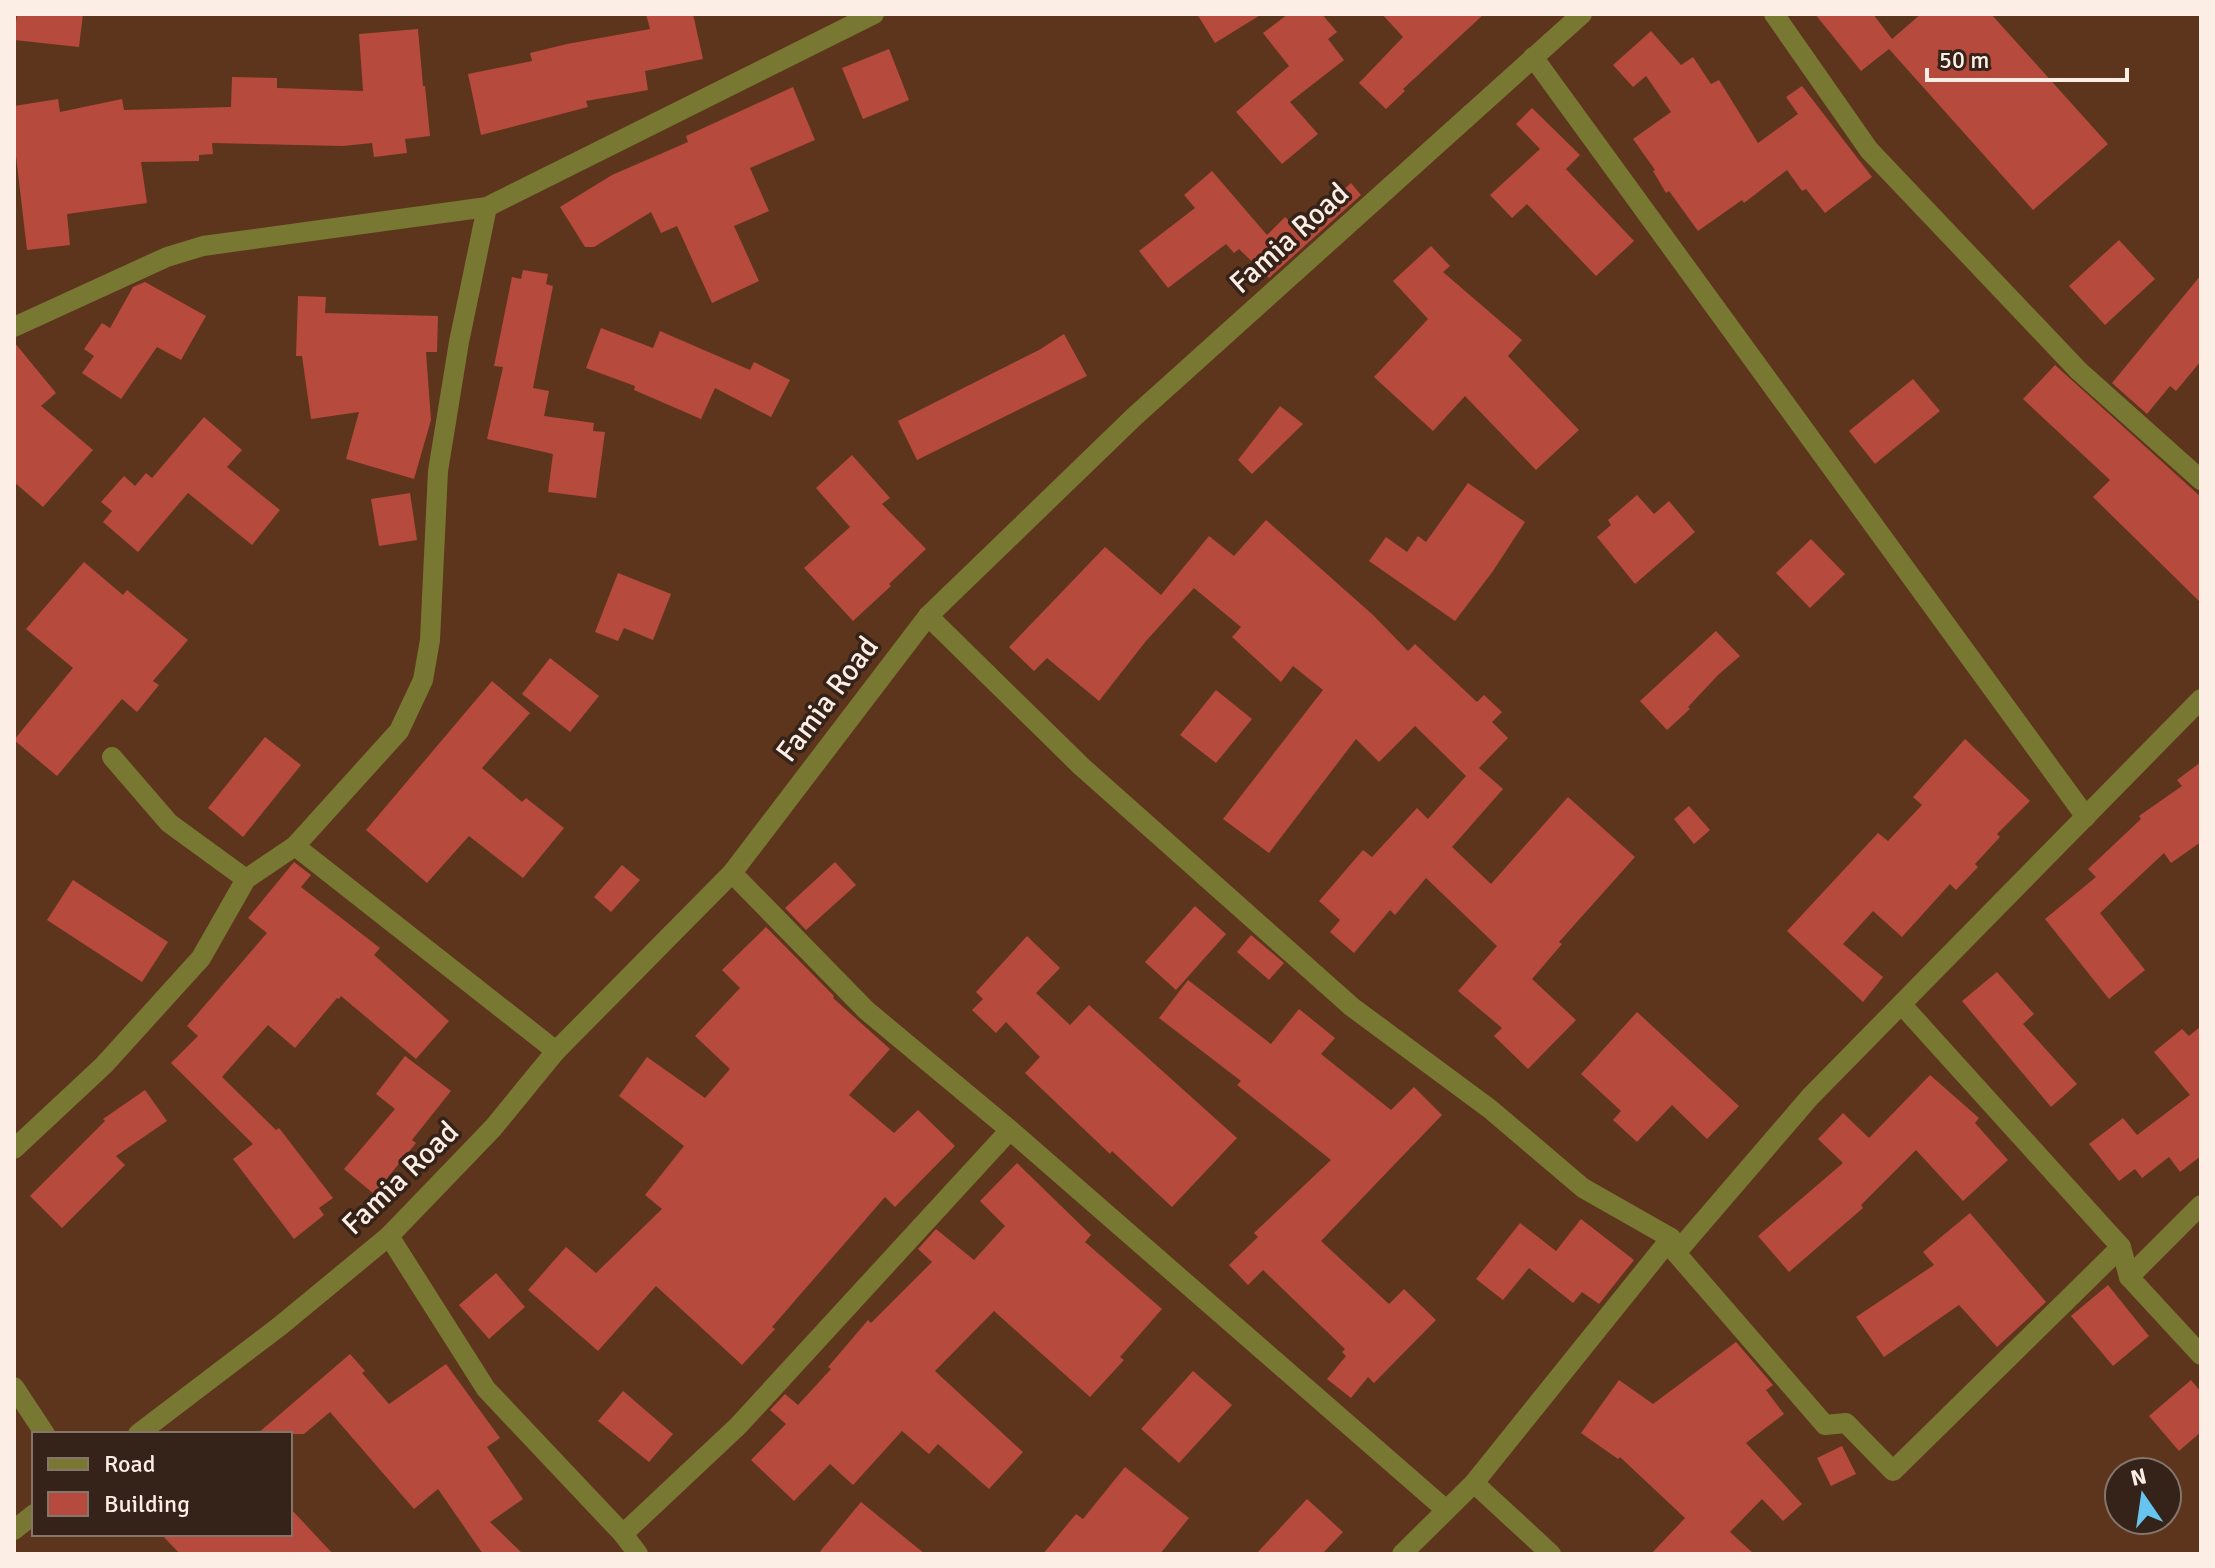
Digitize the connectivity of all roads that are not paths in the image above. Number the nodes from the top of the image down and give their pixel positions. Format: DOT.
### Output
graph roads {
  1 [pos="874,14"];
  2 [pos="1582,14"];
  3 [pos="1774,14"];
  4 [pos="1533,57"];
  5 [pos="487,207"];
  6 [pos="14,327"];
  7 [pos="2201,480"];
  8 [pos="928,616"];
  9 [pos="2201,699"];
  10 [pos="112,757"];
  11 [pos="2086,817"];
  12 [pos="295,846"];
  13 [pos="732,873"];
  14 [pos="246,879"];
  15 [pos="1902,1005"];
  16 [pos="556,1051"];
  17 [pos="1010,1130"];
  18 [pos="15,1147"];
  19 [pos="2201,1205"];
  20 [pos="389,1236"];
  21 [pos="1674,1245"];
  22 [pos="2121,1247"];
  23 [pos="2129,1277"];
  24 [pos="2201,1355"];
  25 [pos="14,1387"];
  26 [pos="44,1432"];
  27 [pos="141,1432"];
  28 [pos="1474,1483"];
  29 [pos="1445,1509"];
  30 [pos="32,1516"];
  31 [pos="14,1530"];
  32 [pos="623,1534"];
  33 [pos="638,1554"];
  34 [pos="1402,1554"];
  35 [pos="1551,1554"];
  1 -- 5 [label="street"];
  2 -- 4 [label="street, Famia Road"];
  3 -- 7 [label="street"];
  4 -- 8 [label="street, Famia Road"];
  4 -- 11 [label="street"];
  5 -- 6 [label="street"];
  5 -- 12 [label="street"];
  8 -- 13 [label="street, Famia Road"];
  8 -- 21 [label="street"];
  9 -- 11 [label="street"];
  10 -- 14 [label="street"];
  11 -- 15 [label="street"];
  12 -- 14 [label="street"];
  12 -- 16 [label="street"];
  13 -- 16 [label="street, Famia Road"];
  13 -- 17 [label="street"];
  14 -- 18 [label="street"];
  15 -- 21 [label="street"];
  15 -- 22 [label="street"];
  16 -- 20 [label="street, Famia Road"];
  17 -- 29 [label="street"];
  17 -- 32 [label="street"];
  19 -- 23 [label="street"];
  20 -- 27 [label="street, Famia Road"];
  20 -- 32 [label="street"];
  21 -- 22 [label="street"];
  21 -- 28 [label="street"];
  22 -- 23 [label="street"];
  23 -- 24 [label="street"];
  25 -- 26 [label="street"];
  28 -- 29 [label="street"];
  28 -- 35 [label="street"];
  29 -- 34 [label="street"];
  30 -- 31 [label="street"];
  32 -- 33 [label="street"];
}
